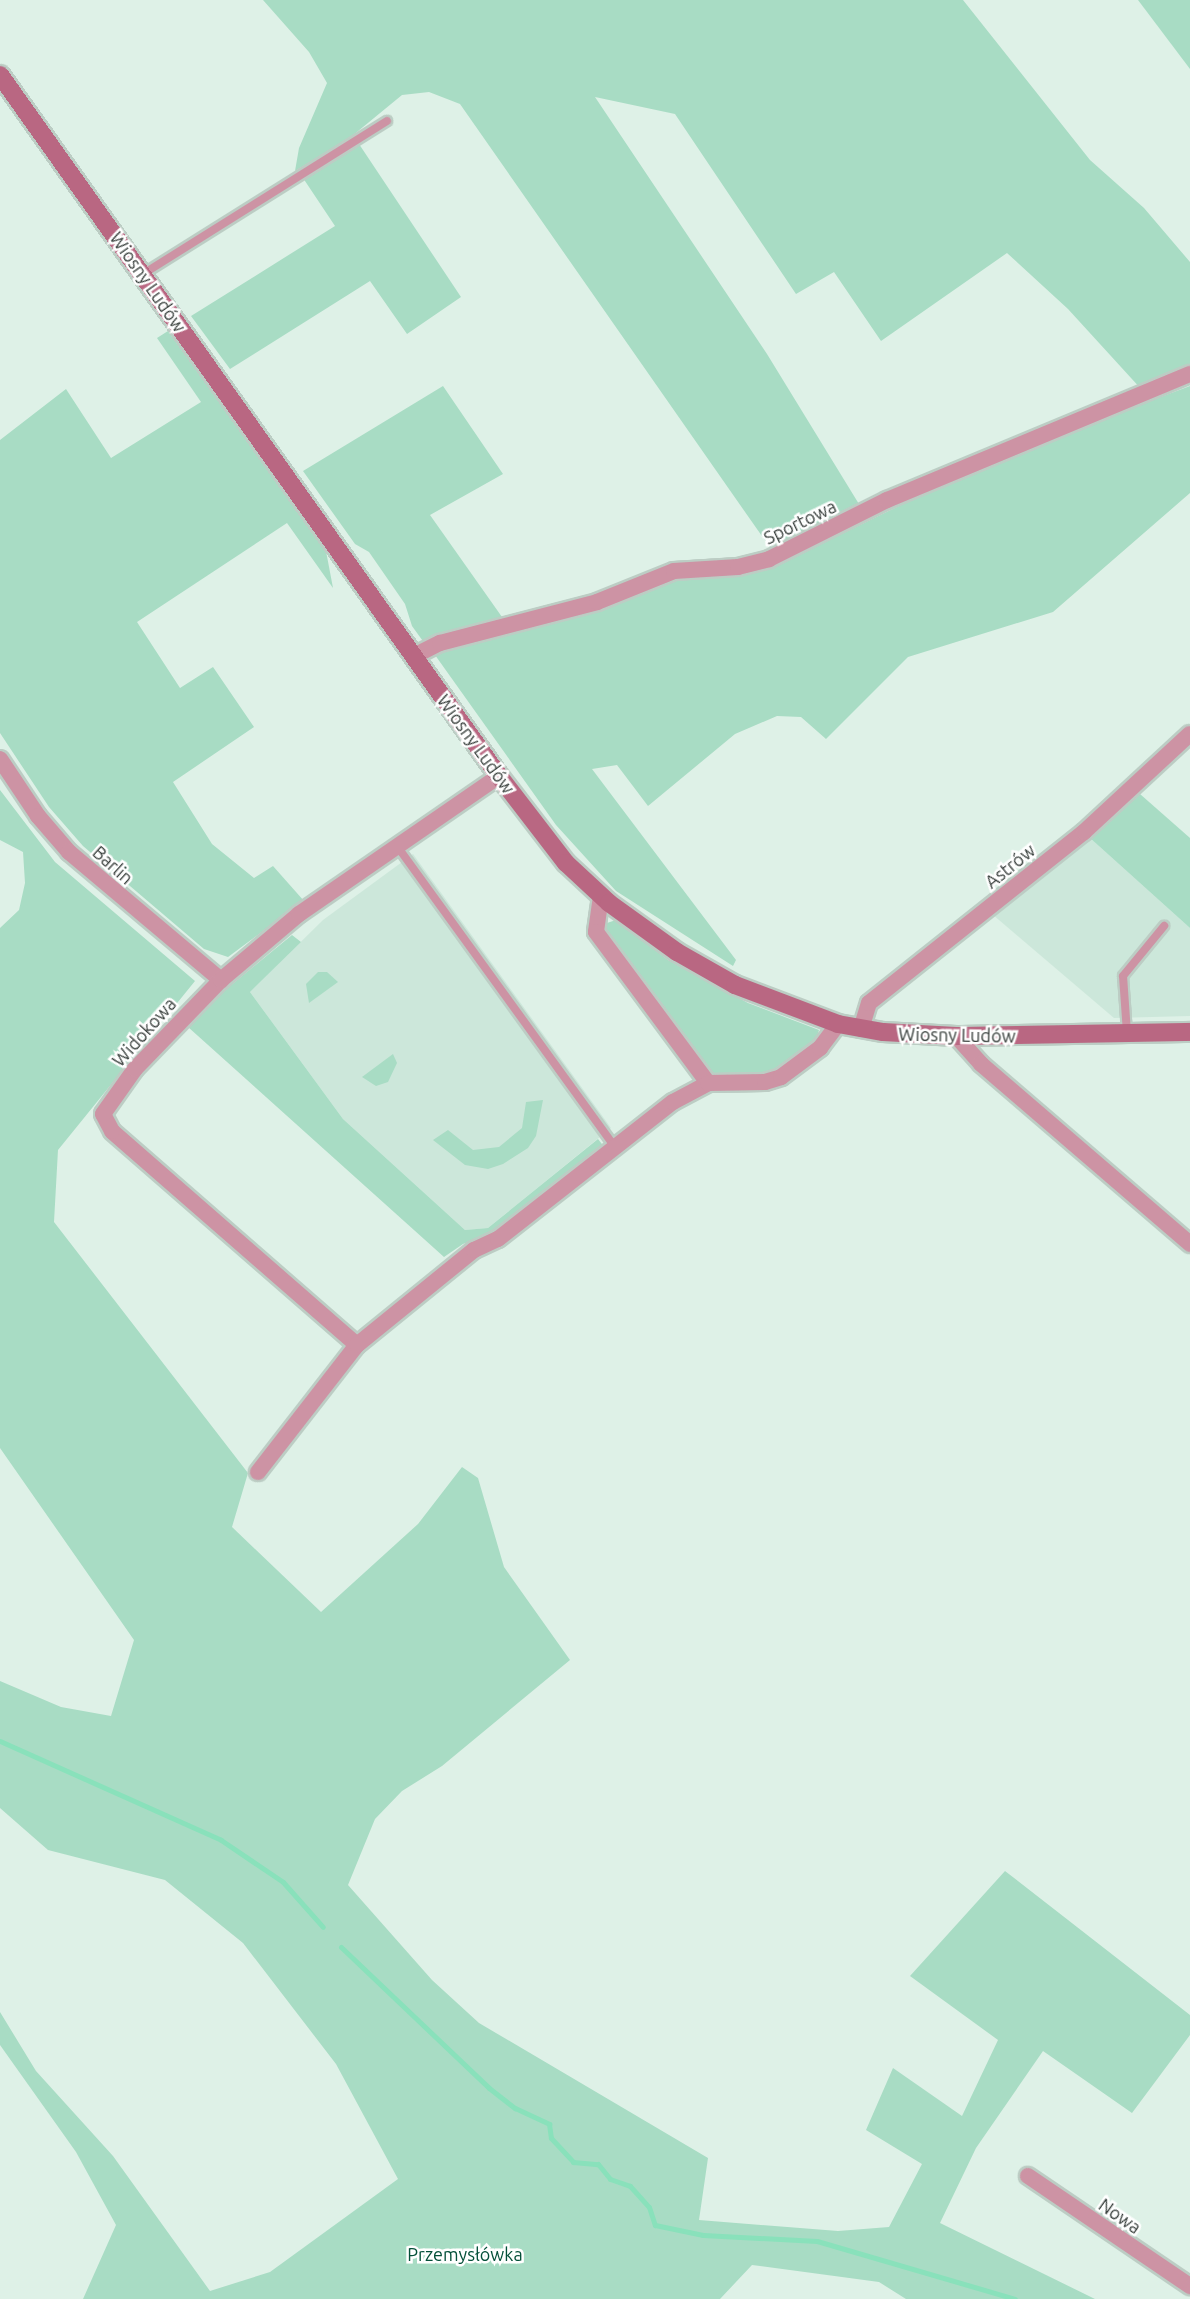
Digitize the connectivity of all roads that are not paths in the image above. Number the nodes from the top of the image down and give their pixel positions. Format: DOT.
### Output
graph roads {
  1 [pos="0,75"];
  2 [pos="387,121"];
  3 [pos="143,274"];
  4 [pos="1190,374"];
  5 [pos="414,656"];
  6 [pos="1190,734"];
  7 [pos="3,770"];
  8 [pos="499,776"];
  9 [pos="397,846"];
  10 [pos="601,896"];
  11 [pos="1164,926"];
  12 [pos="220,980"];
  13 [pos="838,1024"];
  14 [pos="861,1029"];
  15 [pos="1190,1032"];
  16 [pos="1127,1033"];
  17 [pos="956,1036"];
  18 [pos="708,1083"];
  19 [pos="616,1148"];
  20 [pos="1190,1244"];
  21 [pos="357,1345"];
  22 [pos="258,1472"];
  23 [pos="1028,2176"];
  24 [pos="1190,2286"];
  1 -- 3 [label="street, Wiosny Ludów"];
  2 -- 3 [label="lane"];
  3 -- 5 [label="street, Wiosny Ludów"];
  4 -- 5 [label="street, Sportowa"];
  5 -- 8 [label="street, Wiosny Ludów"];
  6 -- 14 [label="street, Astrów"];
  7 -- 12 [label="street, Barlin"];
  8 -- 9 [label="street, Widokowa"];
  8 -- 10 [label="street, Wiosny Ludów"];
  9 -- 12 [label="street, Widokowa"];
  9 -- 19 [label="lane"];
  10 -- 13 [label="street, Wiosny Ludów"];
  10 -- 18 [label="street"];
  11 -- 16 [label="lane"];
  12 -- 21 [label="street, Widokowa"];
  13 -- 14 [label="street, Wiosny Ludów"];
  13 -- 18 [label="street"];
  14 -- 17 [label="street, Wiosny Ludów"];
  15 -- 16 [label="street, Wiosny Ludów"];
  16 -- 17 [label="street, Wiosny Ludów"];
  17 -- 20 [label="street"];
  18 -- 19 [label="street"];
  19 -- 21 [label="street"];
  21 -- 22 [label="street"];
  23 -- 24 [label="street, Nowa"];
}
